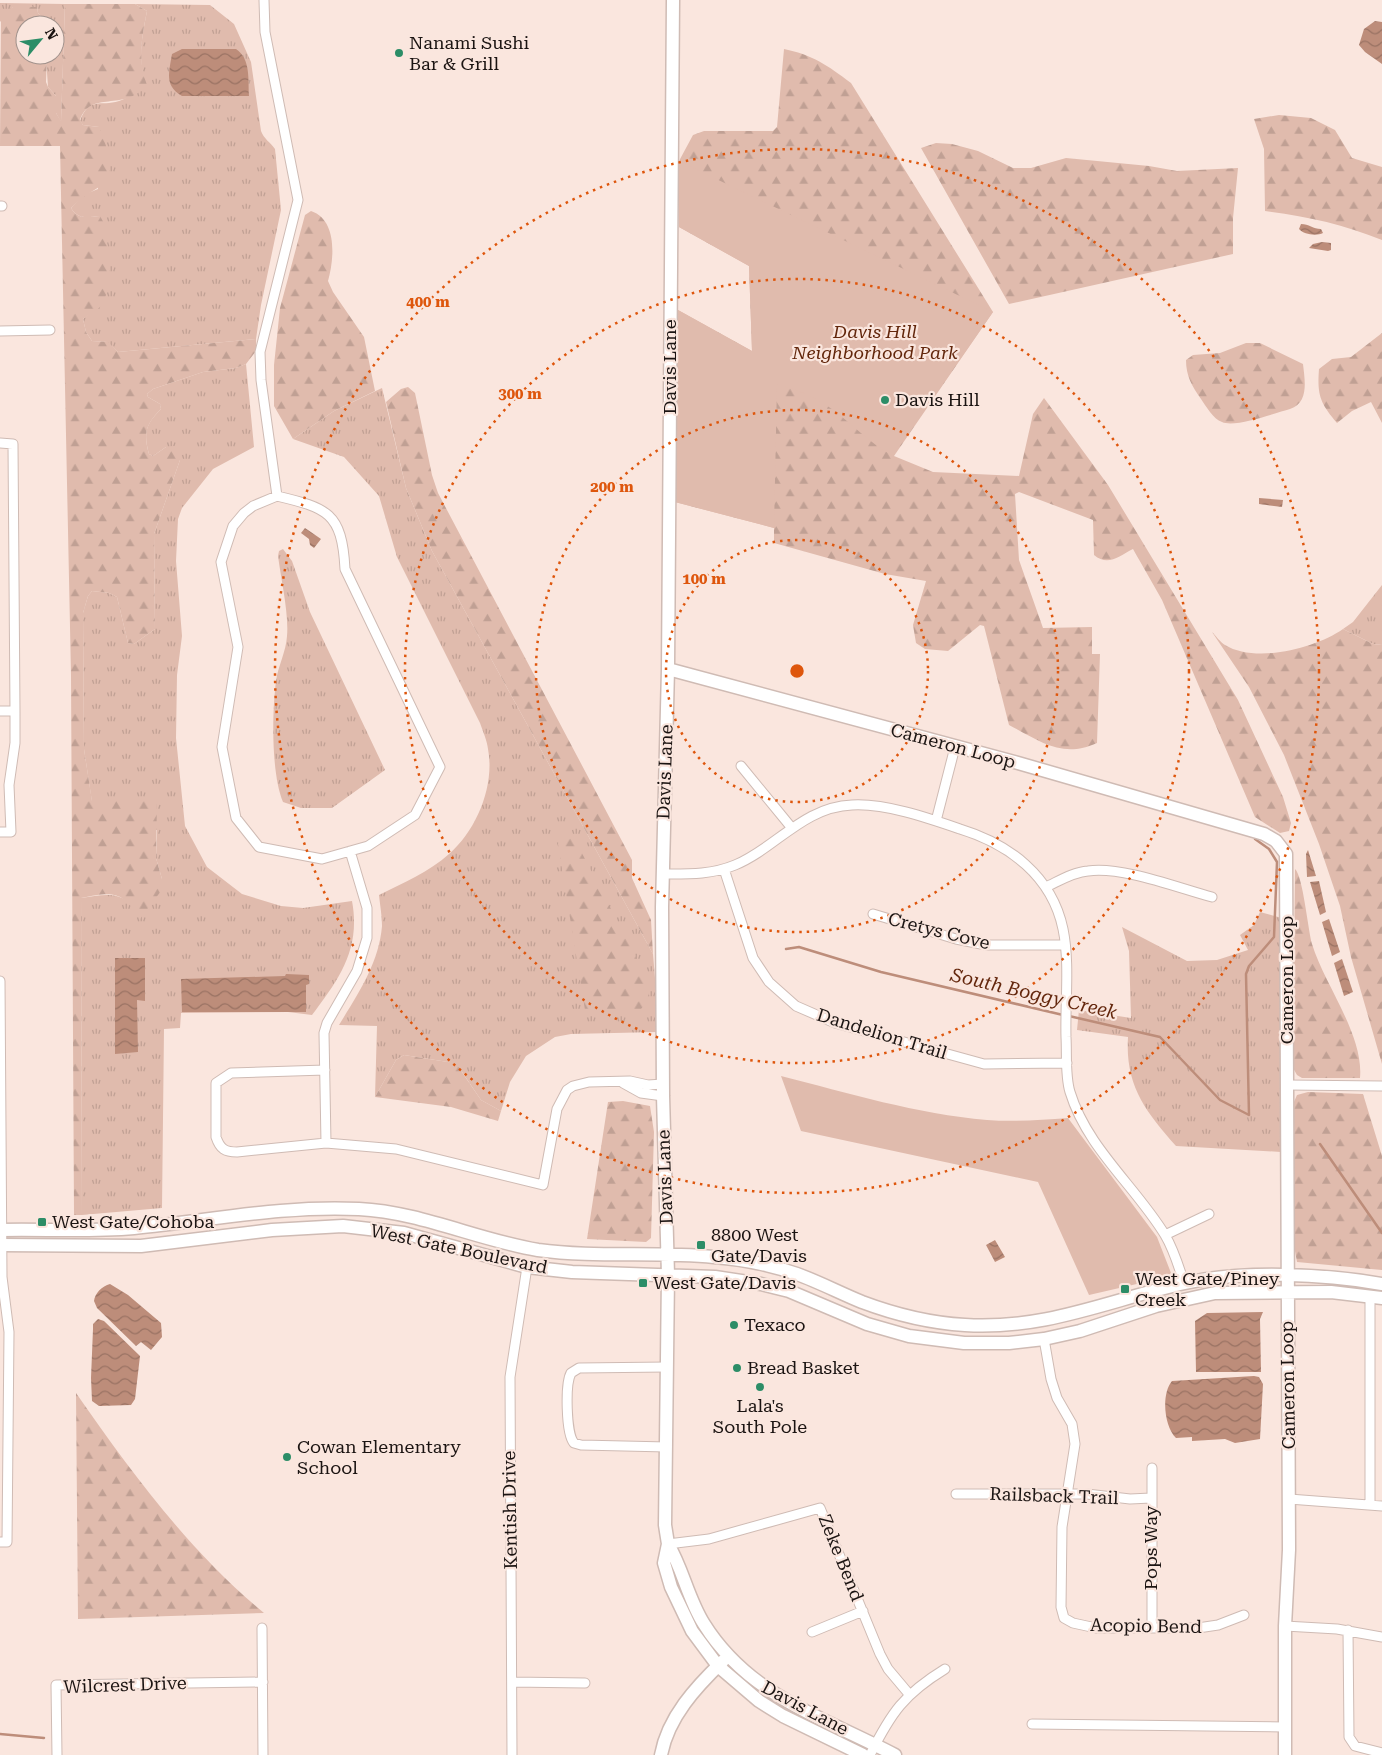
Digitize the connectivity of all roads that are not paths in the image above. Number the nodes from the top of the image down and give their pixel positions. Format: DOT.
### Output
graph roads {
  1 [pos="264,0"];
  2 [pos="673,0"];
  3 [pos="50,330"];
  4 [pos="0,331"];
  5 [pos="0,444"];
  6 [pos="277,496"];
  7 [pos="668,669"];
  8 [pos="0,711"];
  9 [pos="15,711"];
  10 [pos="955,747"];
  11 [pos="741,766"];
  12 [pos="936,821"];
  13 [pos="791,827"];
  14 [pos="0,832"];
  15 [pos="350,851"];
  16 [pos="724,869"];
  17 [pos="662,874"];
  18 [pos="1046,888"];
  19 [pos="1212,896"];
  20 [pos="873,914"];
  21 [pos="1065,945"];
  22 [pos="0,981"];
  23 [pos="0,1042"];
  24 [pos="1067,1063"];
  25 [pos="326,1070"];
  26 [pos="1286,1085"];
  27 [pos="1382,1086"];
  28 [pos="663,1090"];
  29 [pos="326,1143"];
  30 [pos="0,1156"];
  31 [pos="346,1210"];
  32 [pos="1208,1214"];
  33 [pos="439,1225"];
  34 [pos="1,1230"];
  35 [pos="272,1230"];
  36 [pos="1165,1234"];
  37 [pos="1,1246"];
  38 [pos="451,1247"];
  39 [pos="667,1254"];
  40 [pos="527,1267"];
  41 [pos="668,1275"];
  42 [pos="1287,1276"];
  43 [pos="1184,1283"];
  44 [pos="1382,1284"];
  45 [pos="1287,1292"];
  46 [pos="1376,1297"];
  47 [pos="1110,1303"];
  48 [pos="1040,1322"];
  49 [pos="1044,1339"];
  50 [pos="976,1343"];
  51 [pos="667,1367"];
  52 [pos="4,1430"];
  53 [pos="667,1447"];
  54 [pos="1152,1468"];
  55 [pos="956,1494"];
  56 [pos="1069,1494"];
  57 [pos="1151,1498"];
  58 [pos="1289,1499"];
  59 [pos="1370,1504"];
  60 [pos="1382,1506"];
  61 [pos="3,1542"];
  62 [pos="668,1544"];
  63 [pos="863,1611"];
  64 [pos="1244,1615"];
  65 [pos="1285,1626"];
  66 [pos="1152,1627"];
  67 [pos="262,1628"];
  68 [pos="1348,1630"];
  69 [pos="812,1632"];
  70 [pos="1382,1637"];
  71 [pos="728,1656"];
  72 [pos="718,1666"];
  73 [pos="945,1669"];
  74 [pos="263,1682"];
  75 [pos="512,1682"];
  76 [pos="585,1683"];
  77 [pos="909,1694"];
  78 [pos="1032,1724"];
  79 [pos="1284,1727"];
  80 [pos="872,1750"];
  81 [pos="1382,1753"];
  82 [pos="57,1755"];
  83 [pos="263,1755"];
  84 [pos="512,1755"];
  85 [pos="661,1755"];
  86 [pos="864,1755"];
  87 [pos="895,1755"];
  88 [pos="1285,1755"];
  1 -- 6 [label="street"];
  2 -- 7 [label="street, Davis Lane"];
  3 -- 4 [label="street"];
  5 -- 9 [label="street"];
  6 -- 15 [label="street"];
  6 -- 15 [label="street"];
  7 -- 10 [label="street, Cameron Loop"];
  7 -- 17 [label="street, Davis Lane"];
  8 -- 9 [label="street"];
  9 -- 14 [label="street"];
  10 -- 12 [label="street"];
  10 -- 26 [label="street, Cameron Loop"];
  11 -- 13 [label="street"];
  12 -- 13 [label="street"];
  12 -- 18 [label="street"];
  13 -- 16 [label="street"];
  15 -- 25 [label="street"];
  16 -- 17 [label="street"];
  16 -- 24 [label="street, Dandelion Trail"];
  17 -- 28 [label="street, Davis Lane"];
  18 -- 19 [label="street"];
  18 -- 21 [label="street"];
  20 -- 21 [label="street, Cretys Cove"];
  21 -- 24 [label="street"];
  22 -- 23 [label="street"];
  23 -- 30 [label="street"];
  24 -- 36 [label="street"];
  25 -- 29 [label="street"];
  25 -- 29 [label="street"];
  26 -- 27 [label="street"];
  26 -- 42 [label="street, Cameron Loop"];
  28 -- 29 [label="street"];
  28 -- 39 [label="street, Davis Lane"];
  30 -- 34 [label="street"];
  31 -- 33 [label="street, West Gate Boulevard"];
  31 -- 34 [label="street, West Gate Boulevard"];
  31 -- 35 [label="street"];
  32 -- 36 [label="street"];
  33 -- 38 [label="street"];
  33 -- 39 [label="street, West Gate Boulevard"];
  34 -- 37 [label="street"];
  35 -- 37 [label="street, West Gate Boulevard"];
  35 -- 38 [label="street, West Gate Boulevard"];
  36 -- 43 [label="street"];
  37 -- 52 [label="street"];
  38 -- 40 [label="street, West Gate Boulevard"];
  39 -- 41 [label="street, Davis Lane"];
  39 -- 48 [label="street, West Gate Boulevard"];
  40 -- 41 [label="street, West Gate Boulevard"];
  40 -- 75 [label="street, Kentish Drive"];
  41 -- 50 [label="street, West Gate Boulevard"];
  41 -- 51 [label="street, Davis Lane"];
  42 -- 43 [label="street, West Gate Boulevard"];
  42 -- 44 [label="street, West Gate Boulevard"];
  42 -- 45 [label="street, Cameron Loop"];
  43 -- 47 [label="street, West Gate Boulevard"];
  45 -- 46 [label="street, West Gate Boulevard"];
  45 -- 49 [label="street, West Gate Boulevard"];
  45 -- 58 [label="street, Cameron Loop"];
  46 -- 59 [label="street"];
  47 -- 48 [label="street, West Gate Boulevard"];
  47 -- 49 [label="street"];
  48 -- 50 [label="street"];
  49 -- 50 [label="street, West Gate Boulevard"];
  49 -- 56 [label="street, Acopio Bend"];
  51 -- 53 [label="street, Davis Lane"];
  51 -- 53 [label="street"];
  52 -- 61 [label="street"];
  53 -- 62 [label="street, Davis Lane"];
  54 -- 57 [label="street, Pops Way"];
  55 -- 56 [label="street, Railsback Trail"];
  56 -- 57 [label="street, Railsback Trail"];
  56 -- 66 [label="street, Acopio Bend"];
  57 -- 66 [label="street, Pops Way"];
  58 -- 59 [label="street"];
  58 -- 65 [label="street, Cameron Loop"];
  59 -- 60 [label="street"];
  62 -- 63 [label="street, Zeke Bend"];
  62 -- 71 [label="street, Davis Lane"];
  62 -- 72 [label="street, Davis Lane"];
  63 -- 69 [label="street"];
  63 -- 77 [label="street, Zeke Bend"];
  64 -- 66 [label="street, Acopio Bend"];
  65 -- 68 [label="street"];
  65 -- 79 [label="street, Cameron Loop"];
  67 -- 74 [label="street"];
  68 -- 70 [label="street"];
  68 -- 81 [label="street"];
  71 -- 72 [label="street"];
  71 -- 80 [label="street, Davis Lane"];
  72 -- 85 [label="street"];
  72 -- 86 [label="street, Davis Lane"];
  73 -- 77 [label="street"];
  74 -- 82 [label="street, Wilcrest Drive"];
  74 -- 83 [label="street"];
  75 -- 76 [label="street"];
  75 -- 84 [label="street, Kentish Drive"];
  77 -- 80 [label="street"];
  78 -- 79 [label="street"];
  79 -- 88 [label="street, Cameron Loop"];
  80 -- 87 [label="street, Davis Lane"];
}
